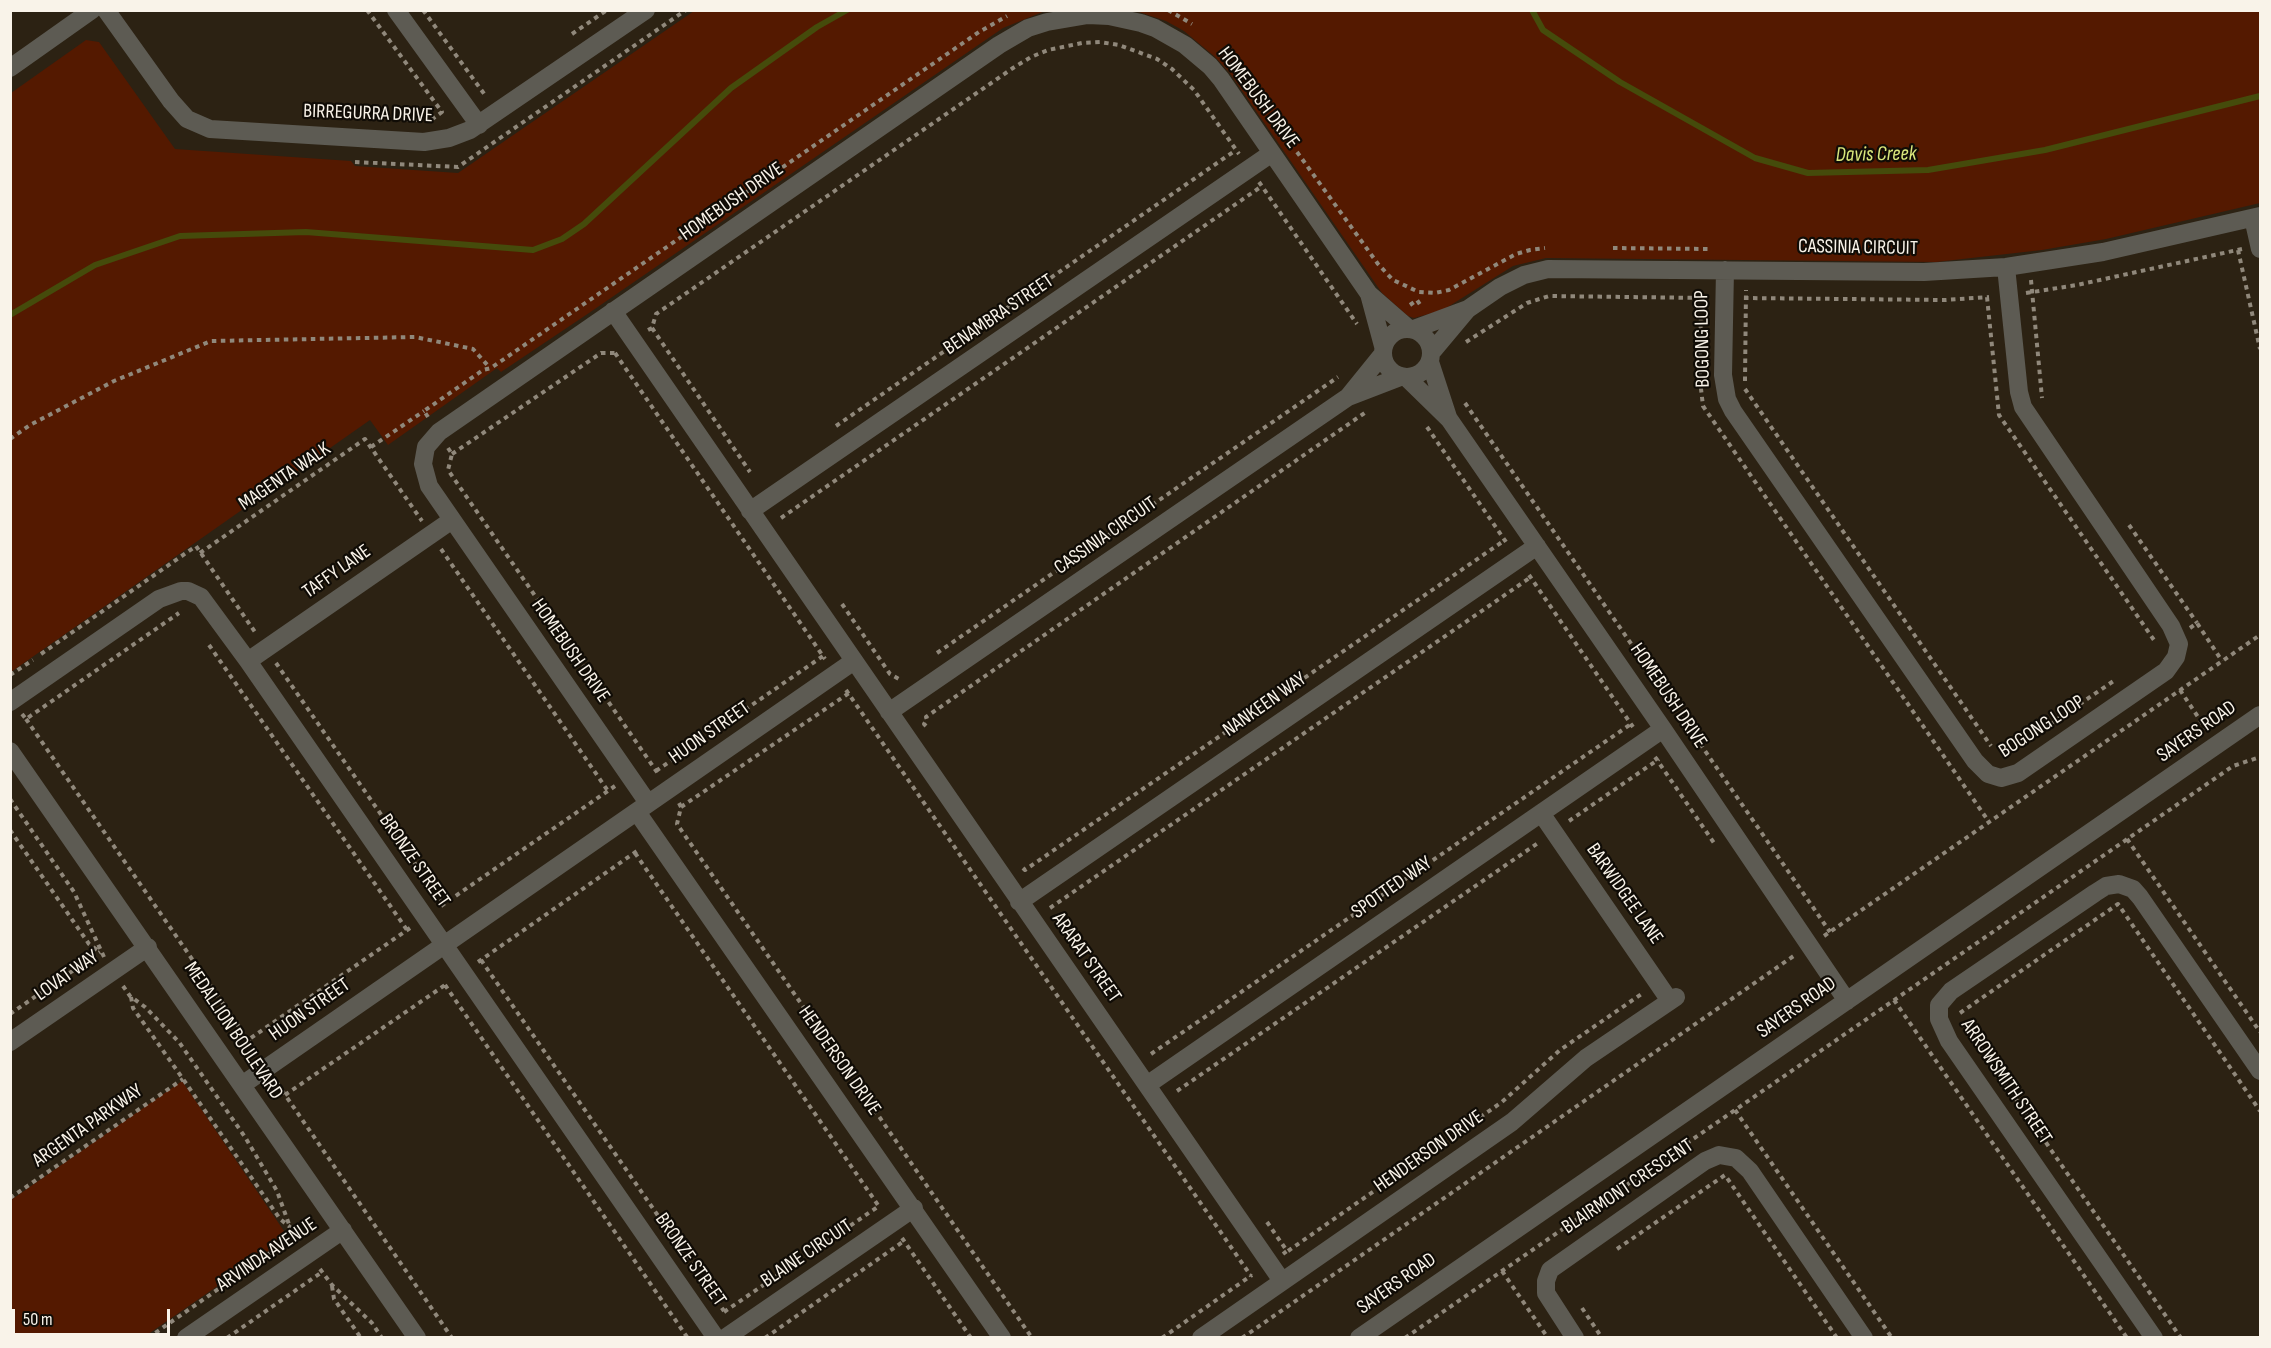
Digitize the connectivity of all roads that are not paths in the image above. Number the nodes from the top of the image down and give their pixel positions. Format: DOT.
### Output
graph roads {
  1 [pos="92,10"];
  2 [pos="106,10"];
  3 [pos="396,10"];
  4 [pos="646,10"];
  5 [pos="10,68"];
  6 [pos="479,125"];
  7 [pos="1272,153"];
  8 [pos="2257,217"];
  9 [pos="2260,247"];
  10 [pos="2006,267"];
  11 [pos="1725,270"];
  12 [pos="1369,294"];
  13 [pos="1468,309"];
  14 [pos="612,311"];
  15 [pos="1405,324"];
  16 [pos="1383,350"];
  17 [pos="1435,352"];
  18 [pos="1403,377"];
  19 [pos="1348,397"];
  20 [pos="1449,418"];
  21 [pos="750,511"];
  22 [pos="452,520"];
  23 [pos="1537,546"];
  24 [pos="248,661"];
  25 [pos="854,661"];
  26 [pos="12,701"];
  27 [pos="889,712"];
  28 [pos="2260,715"];
  29 [pos="1663,729"];
  30 [pos="10,751"];
  31 [pos="643,807"];
  32 [pos="1541,813"];
  33 [pos="1019,902"];
  34 [pos="444,945"];
  35 [pos="148,947"];
  36 [pos="1673,999"];
  37 [pos="1847,1001"];
  38 [pos="10,1042"];
  39 [pos="2260,1071"];
  40 [pos="242,1085"];
  41 [pos="1147,1085"];
  42 [pos="914,1208"];
  43 [pos="343,1230"];
  44 [pos="1282,1281"];
  45 [pos="711,1331"];
  46 [pos="186,1338"];
  47 [pos="417,1338"];
  48 [pos="725,1338"];
  49 [pos="1002,1338"];
  50 [pos="1201,1338"];
  51 [pos="1359,1338"];
  52 [pos="1575,1338"];
  53 [pos="1864,1338"];
  54 [pos="2154,1338"];
  1 -- 5 [label="street"];
  2 -- 6 [label="street, BIRREGURRA DRIVE"];
  3 -- 6 [label="street"];
  4 -- 6 [label="street, BIRREGURRA DRIVE"];
  7 -- 12 [label="street, HOMEBUSH DRIVE"];
  7 -- 14 [label="street, HOMEBUSH DRIVE"];
  7 -- 21 [label="street, BENAMBRA STREET"];
  8 -- 9 [label="street, CASSINIA CIRCUIT"];
  8 -- 10 [label="street, CASSINIA CIRCUIT"];
  10 -- 11 [label="street, CASSINIA CIRCUIT"];
  10 -- 11 [label="street, BOGONG LOOP"];
  11 -- 13 [label="street, CASSINIA CIRCUIT"];
  12 -- 15 [label="street, HOMEBUSH DRIVE"];
  12 -- 16 [label="street, HOMEBUSH DRIVE"];
  13 -- 15 [label="street, CASSINIA CIRCUIT"];
  13 -- 17 [label="street, CASSINIA CIRCUIT"];
  14 -- 21 [label="street"];
  14 -- 22 [label="street, HOMEBUSH DRIVE"];
  15 -- 16 [label="street"];
  15 -- 17 [label="street"];
  16 -- 18 [label="street"];
  16 -- 19 [label="street, CASSINIA CIRCUIT"];
  17 -- 18 [label="street"];
  17 -- 20 [label="street, HOMEBUSH DRIVE"];
  18 -- 19 [label="street, CASSINIA CIRCUIT"];
  18 -- 20 [label="street, HOMEBUSH DRIVE"];
  19 -- 27 [label="street, CASSINIA CIRCUIT"];
  20 -- 23 [label="street, HOMEBUSH DRIVE"];
  21 -- 25 [label="street"];
  22 -- 24 [label="street, TAFFY LANE"];
  22 -- 31 [label="street, HOMEBUSH DRIVE"];
  23 -- 29 [label="street, HOMEBUSH DRIVE"];
  23 -- 33 [label="street, NANKEEN WAY"];
  24 -- 26 [label="street, BRONZE STREET"];
  24 -- 34 [label="street, BRONZE STREET"];
  25 -- 27 [label="street, ARARAT STREET"];
  25 -- 31 [label="street, HUON STREET"];
  27 -- 33 [label="street, ARARAT STREET"];
  28 -- 37 [label="street, SAYERS ROAD"];
  29 -- 32 [label="street, SPOTTED WAY"];
  29 -- 37 [label="street, HOMEBUSH DRIVE"];
  30 -- 35 [label="street, MEDALLION BOULEVARD"];
  31 -- 34 [label="street, HUON STREET"];
  31 -- 42 [label="street, HENDERSON DRIVE"];
  32 -- 36 [label="street, BARWIDGEE LANE"];
  32 -- 41 [label="street, SPOTTED WAY"];
  33 -- 41 [label="street, ARARAT STREET"];
  34 -- 40 [label="street, HUON STREET"];
  34 -- 45 [label="street, BRONZE STREET"];
  35 -- 38 [label="street, LOVAT WAY"];
  35 -- 40 [label="street, MEDALLION BOULEVARD"];
  36 -- 44 [label="street, HENDERSON DRIVE"];
  37 -- 51 [label="street, SAYERS ROAD"];
  39 -- 54 [label="street, ARROWSMITH STREET"];
  40 -- 43 [label="street, MEDALLION BOULEVARD"];
  41 -- 44 [label="street, ARARAT STREET"];
  42 -- 48 [label="street, BLAINE CIRCUIT"];
  42 -- 49 [label="street, HENDERSON DRIVE"];
  43 -- 46 [label="street, ARVINDA AVENUE"];
  43 -- 47 [label="street, MEDALLION BOULEVARD"];
  44 -- 50 [label="street, HENDERSON DRIVE"];
  52 -- 53 [label="street, BLAIRMONT CRESCENT"];
}
